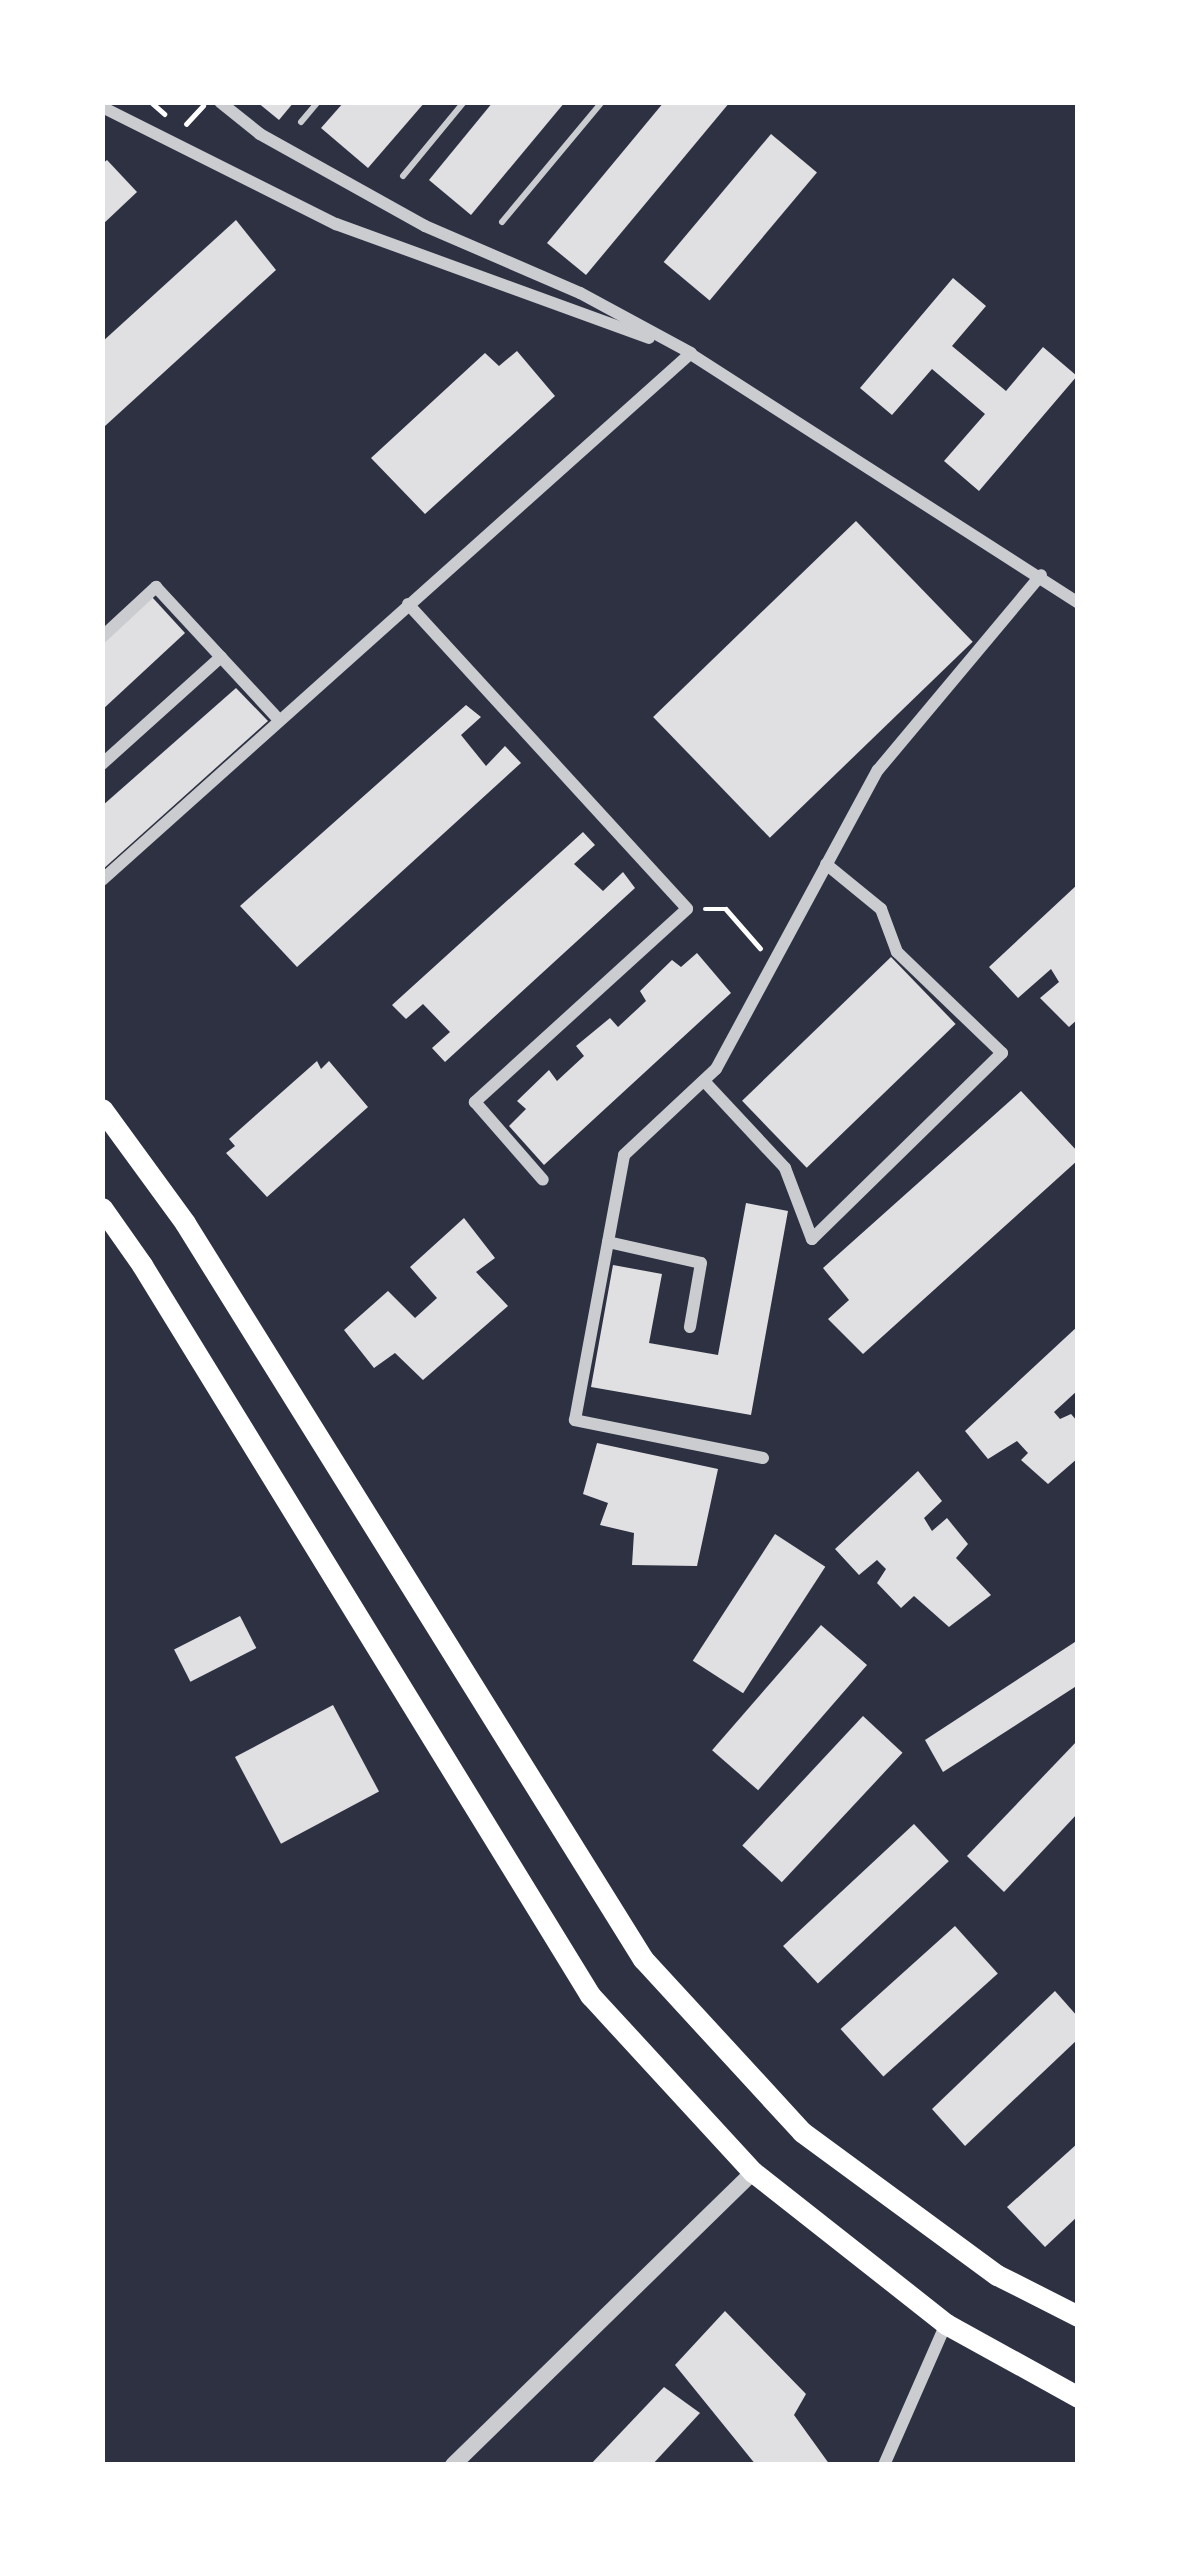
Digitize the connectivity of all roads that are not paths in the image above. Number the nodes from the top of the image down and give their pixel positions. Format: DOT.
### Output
graph roads {
  1 [pos="220,102"];
  2 [pos="318,102"];
  3 [pos="464,102"];
  4 [pos="602,102"];
  5 [pos="102,106"];
  6 [pos="301,122"];
  7 [pos="403,176"];
  8 [pos="502,222"];
  9 [pos="691,353"];
  10 [pos="1041,575"];
  11 [pos="1078,603"];
  12 [pos="408,604"];
  13 [pos="102,637"];
  14 [pos="221,658"];
  15 [pos="279,719"];
  16 [pos="102,764"];
  17 [pos="826,864"];
  18 [pos="102,880"];
  19 [pos="704,1081"];
  20 [pos="102,1109"];
  21 [pos="543,1180"];
  22 [pos="102,1208"];
  23 [pos="608,1242"];
  24 [pos="689,1327"];
  25 [pos="763,1458"];
  26 [pos="753,2172"];
  27 [pos="1078,2316"];
  28 [pos="946,2324"];
  29 [pos="1078,2397"];
  30 [pos="453,2465"];
  31 [pos="884,2465"];
  1 -- 9 [label="street"];
  2 -- 6 [label="lane"];
  3 -- 7 [label="lane"];
  4 -- 8 [label="lane"];
  5 -- 9 [label="street"];
  9 -- 10 [label="street"];
  9 -- 12 [label="street"];
  10 -- 11 [label="street"];
  10 -- 17 [label="street"];
  12 -- 15 [label="street"];
  12 -- 21 [label="street"];
  13 -- 14 [label="street"];
  14 -- 15 [label="street"];
  14 -- 16 [label="street"];
  15 -- 18 [label="street"];
  17 -- 19 [label="street"];
  17 -- 19 [label="street"];
  19 -- 23 [label="street"];
  20 -- 27 [label="main road"];
  22 -- 26 [label="main road"];
  23 -- 24 [label="street"];
  23 -- 25 [label="street"];
  26 -- 28 [label="main road"];
  26 -- 30 [label="street"];
  28 -- 29 [label="main road"];
  28 -- 31 [label="street"];
}
